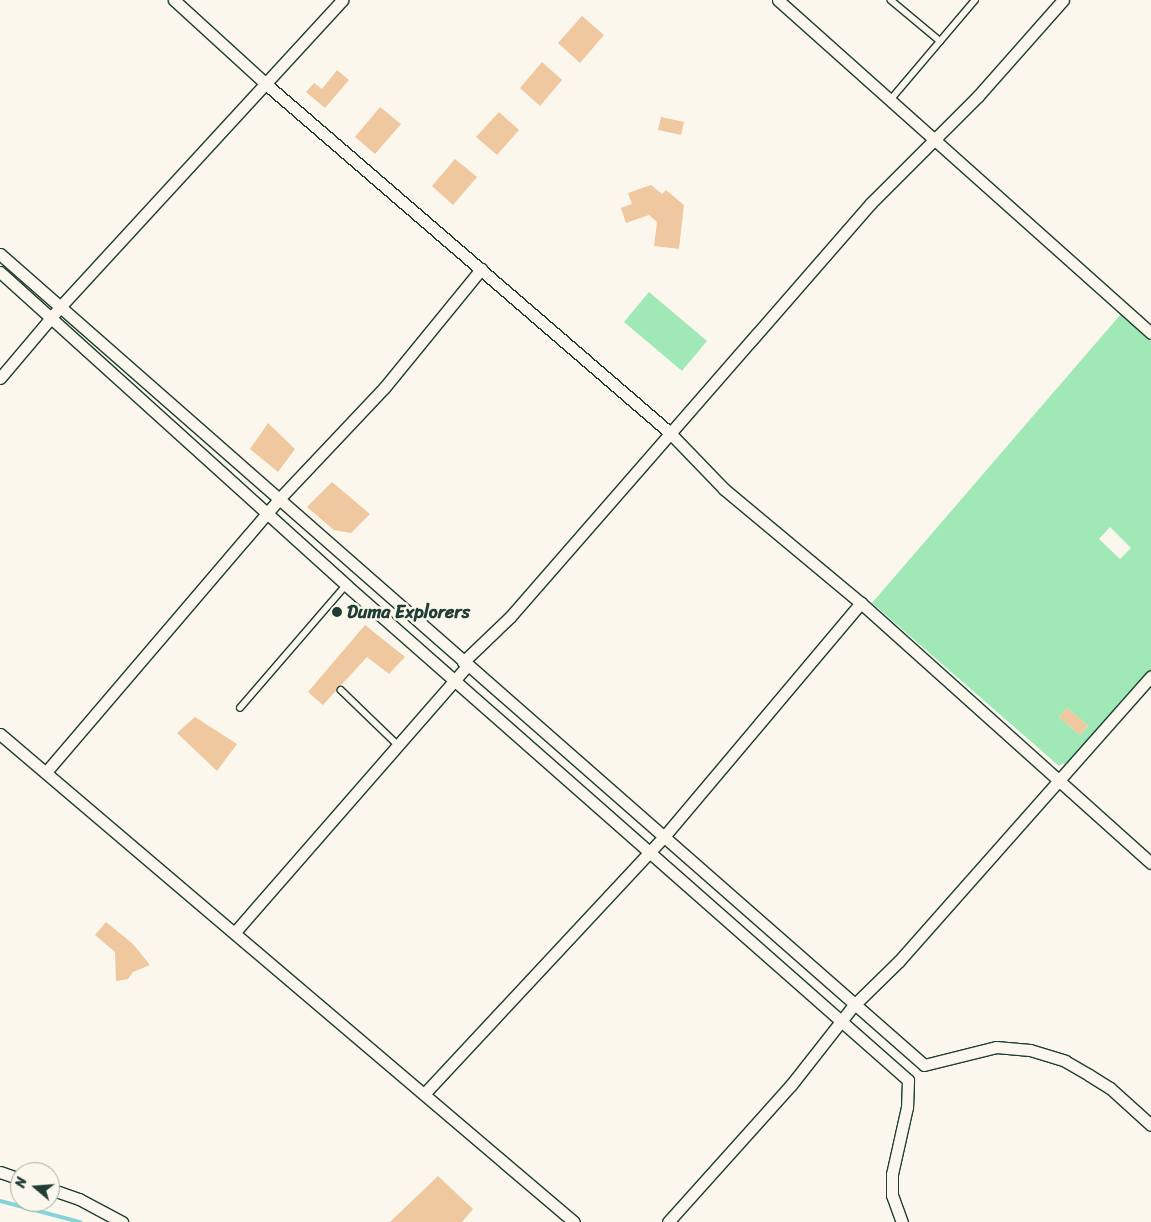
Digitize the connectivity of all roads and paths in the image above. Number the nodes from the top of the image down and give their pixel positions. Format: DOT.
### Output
graph roads {
  1 [pos="174,0"];
  2 [pos="342,0"];
  3 [pos="778,0"];
  4 [pos="891,0"];
  5 [pos="975,0"];
  6 [pos="1063,0"];
  7 [pos="940,41"];
  8 [pos="267,85"];
  9 [pos="892,98"];
  10 [pos="933,141"];
  11 [pos="0,254"];
  12 [pos="481,269"];
  13 [pos="0,272"];
  14 [pos="60,307"];
  15 [pos="51,318"];
  16 [pos="1151,333"];
  17 [pos="0,378"];
  18 [pos="670,432"];
  19 [pos="279,500"];
  20 [pos="268,514"];
  21 [pos="346,585"];
  22 [pos="861,603"];
  23 [pos="465,664"];
  24 [pos="1151,676"];
  25 [pos="454,681"];
  26 [pos="341,690"];
  27 [pos="240,708"];
  28 [pos="0,734"];
  29 [pos="398,745"];
  30 [pos="46,772"];
  31 [pos="1057,781"];
  32 [pos="662,839"];
  33 [pos="649,853"];
  34 [pos="1151,862"];
  35 [pos="235,932"];
  36 [pos="853,1006"];
  37 [pos="841,1020"];
  38 [pos="924,1066"];
  39 [pos="908,1080"];
  40 [pos="424,1094"];
  41 [pos="1151,1125"];
  42 [pos="60,1192"];
  43 [pos="122,1222"];
  44 [pos="574,1222"];
  45 [pos="668,1222"];
  46 [pos="902,1222"];
  1 -- 8 [label="street"];
  2 -- 8 [label="street"];
  3 -- 9 [label="street"];
  4 -- 7 [label="lane"];
  5 -- 7 [label="lane"];
  6 -- 10 [label="street"];
  7 -- 9 [label="lane"];
  8 -- 12 [label="street"];
  8 -- 14 [label="street"];
  9 -- 10 [label="street"];
  10 -- 16 [label="street"];
  10 -- 18 [label="street"];
  11 -- 14 [label="street"];
  12 -- 18 [label="street"];
  12 -- 19 [label="street"];
  13 -- 15 [label="street"];
  14 -- 15 [label="street"];
  14 -- 19 [label="street"];
  15 -- 17 [label="street"];
  15 -- 20 [label="street"];
  18 -- 22 [label="street"];
  18 -- 23 [label="street"];
  19 -- 20 [label="street"];
  19 -- 23 [label="street"];
  20 -- 21 [label="street"];
  20 -- 30 [label="street"];
  21 -- 25 [label="street"];
  21 -- 27 [label="lane"];
  22 -- 31 [label="street"];
  22 -- 32 [label="street"];
  23 -- 25 [label="street"];
  23 -- 32 [label="street"];
  24 -- 31 [label="street"];
  25 -- 29 [label="street"];
  25 -- 33 [label="street"];
  26 -- 29 [label="lane"];
  28 -- 30 [label="street"];
  29 -- 35 [label="street"];
  30 -- 35 [label="street"];
  31 -- 34 [label="street"];
  31 -- 36 [label="street"];
  32 -- 33 [label="street"];
  32 -- 36 [label="street"];
  33 -- 37 [label="street"];
  33 -- 40 [label="street"];
  35 -- 40 [label="street"];
  36 -- 37 [label="street"];
  36 -- 38 [label="street"];
  37 -- 39 [label="street"];
  37 -- 45 [label="street"];
  38 -- 39 [label="street"];
  38 -- 41 [label="street"];
  39 -- 46 [label="street"];
  40 -- 44 [label="street"];
  42 -- 43 [label="street"];
}
